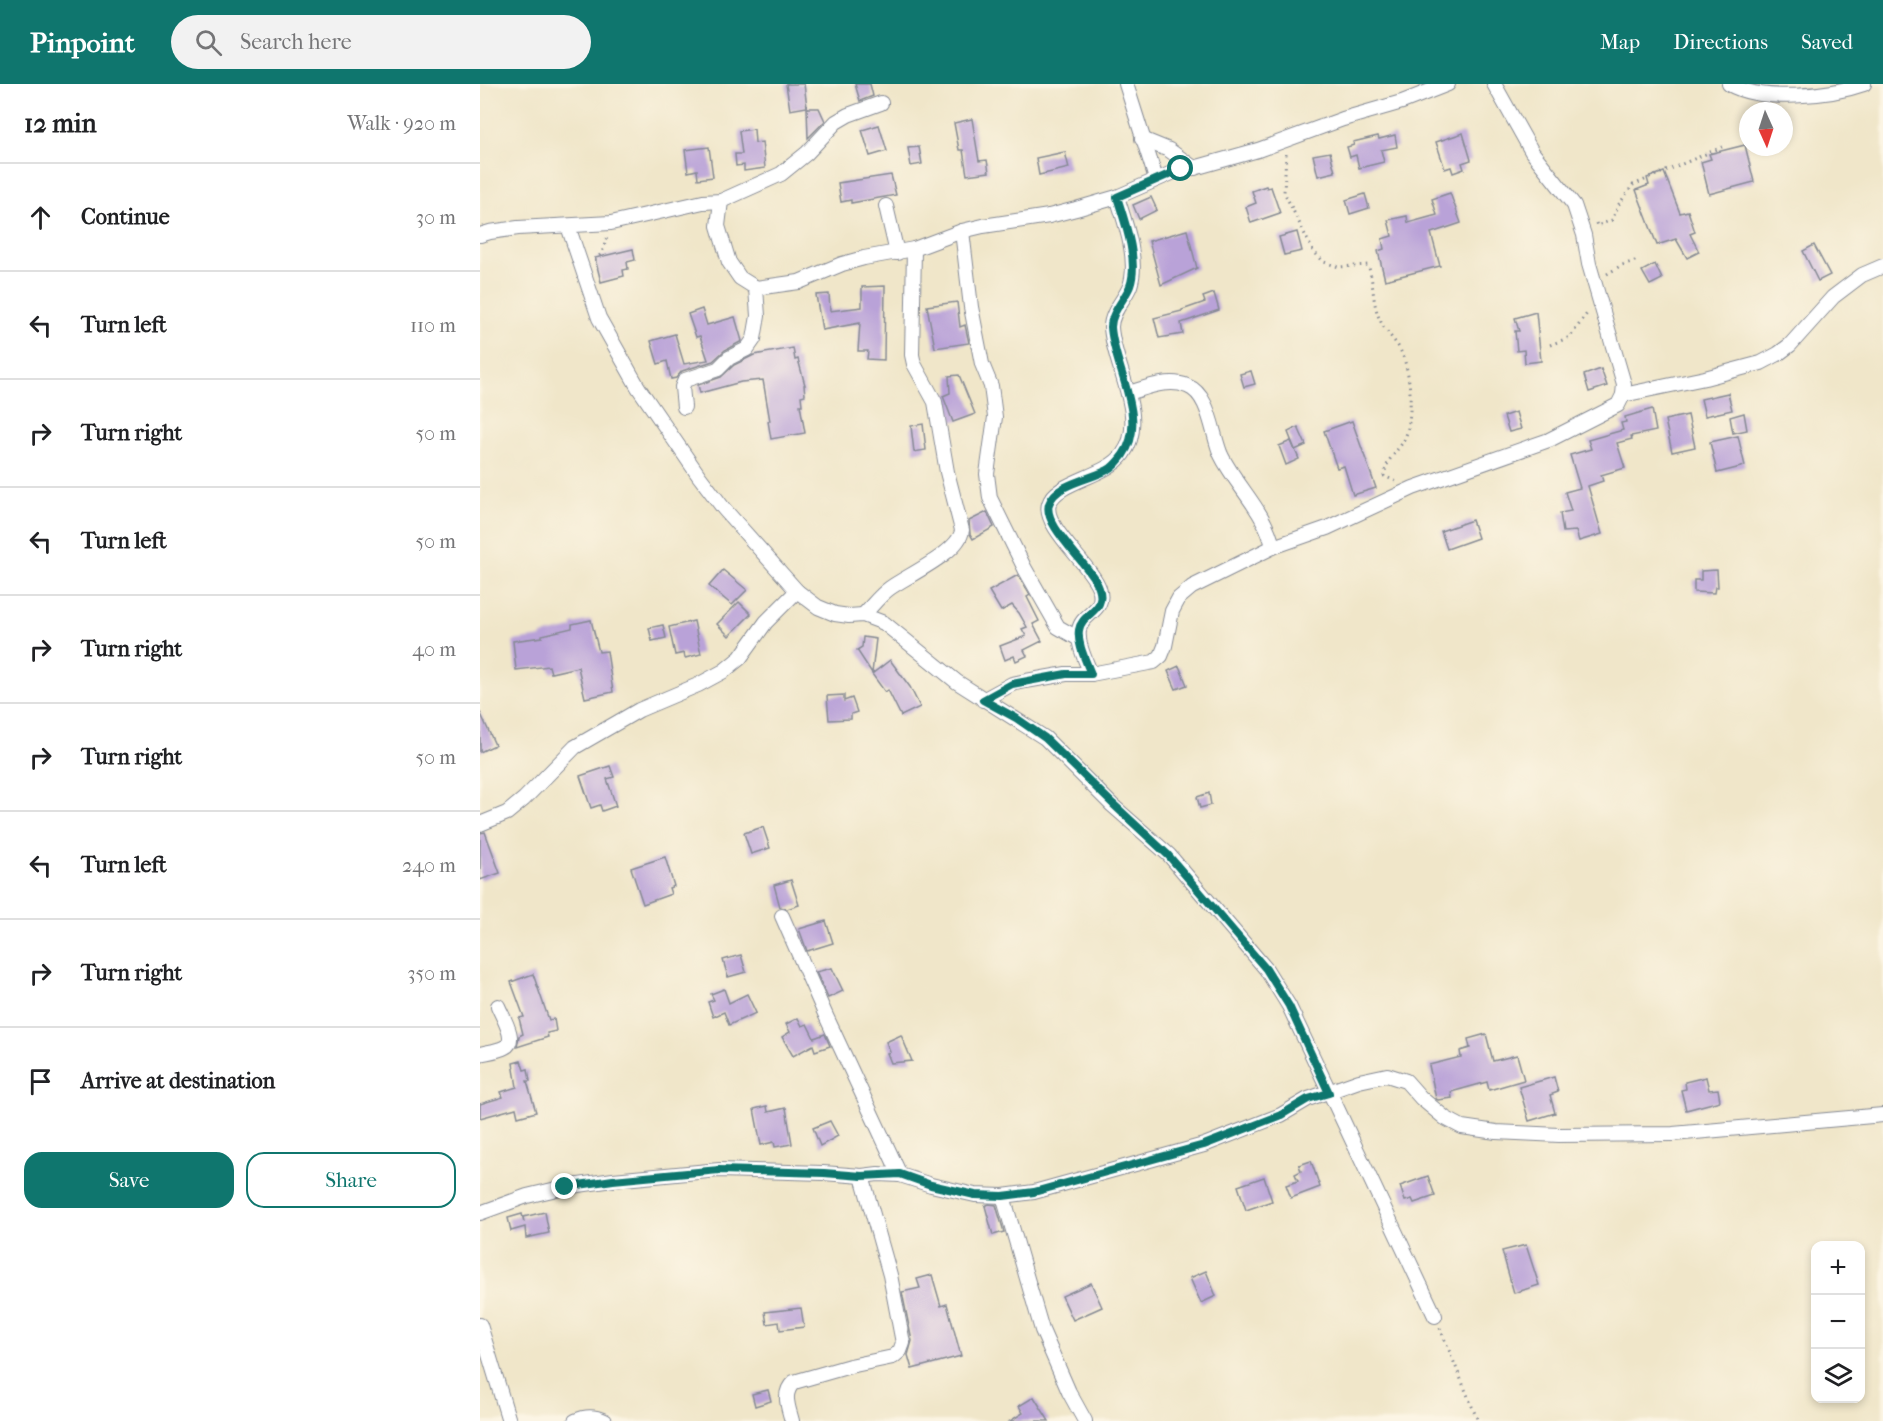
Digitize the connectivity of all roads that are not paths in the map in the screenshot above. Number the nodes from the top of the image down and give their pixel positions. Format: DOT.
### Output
graph roads {
  1 [pos="1126,84"];
  2 [pos="1448,84"];
  3 [pos="1494,84"];
  4 [pos="1729,84"];
  5 [pos="1864,84"];
  6 [pos="881,103"];
  7 [pos="1143,139"];
  8 [pos="1194,168"];
  9 [pos="1156,179"];
  10 [pos="1117,197"];
  11 [pos="721,201"];
  12 [pos="886,206"];
  13 [pos="568,226"];
  14 [pos="962,231"];
  15 [pos="480,235"];
  16 [pos="914,249"];
  17 [pos="897,253"];
  18 [pos="1883,266"];
  19 [pos="756,288"];
  20 [pos="1128,393"];
  21 [pos="1623,395"];
  22 [pos="684,407"];
  23 [pos="1273,547"];
  24 [pos="797,591"];
  25 [pos="863,615"];
  26 [pos="1079,639"];
  27 [pos="1091,674"];
  28 [pos="983,700"];
  29 [pos="480,824"];
  30 [pos="782,916"];
  31 [pos="498,1006"];
  32 [pos="480,1054"];
  33 [pos="1329,1093"];
  34 [pos="1883,1115"];
  35 [pos="900,1174"];
  36 [pos="862,1176"];
  37 [pos="1003,1196"];
  38 [pos="480,1213"];
  39 [pos="1435,1316"];
  40 [pos="480,1325"];
  41 [pos="509,1421"];
  42 [pos="575,1421"];
  43 [pos="604,1421"];
  44 [pos="792,1421"];
  45 [pos="1085,1421"];
  1 -- 7 [label="street"];
  2 -- 8 [label="street"];
  3 -- 21 [label="street"];
  4 -- 5 [label="street"];
  6 -- 11 [label="street"];
  7 -- 8 [label="street"];
  7 -- 9 [label="street"];
  8 -- 9 [label="street"];
  9 -- 10 [label="street"];
  10 -- 14 [label="street"];
  10 -- 20 [label="street"];
  11 -- 13 [label="street"];
  11 -- 19 [label="street"];
  12 -- 17 [label="street"];
  13 -- 15 [label="street"];
  13 -- 24 [label="street"];
  14 -- 16 [label="street"];
  14 -- 26 [label="street"];
  16 -- 17 [label="street"];
  16 -- 25 [label="street"];
  17 -- 19 [label="street"];
  18 -- 21 [label="street"];
  19 -- 22 [label="street"];
  20 -- 23 [label="street"];
  20 -- 26 [label="street"];
  21 -- 23 [label="street"];
  23 -- 27 [label="street"];
  24 -- 25 [label="street"];
  24 -- 29 [label="street"];
  25 -- 28 [label="street"];
  26 -- 27 [label="street"];
  27 -- 28 [label="street"];
  28 -- 33 [label="street"];
  30 -- 35 [label="street"];
  31 -- 32 [label="street"];
  33 -- 34 [label="street"];
  33 -- 37 [label="street"];
  33 -- 39 [label="street"];
  35 -- 36 [label="street"];
  35 -- 37 [label="street"];
  36 -- 38 [label="street"];
  36 -- 44 [label="street"];
  37 -- 45 [label="street"];
  40 -- 41 [label="street"];
  42 -- 43 [label="street"];
}
